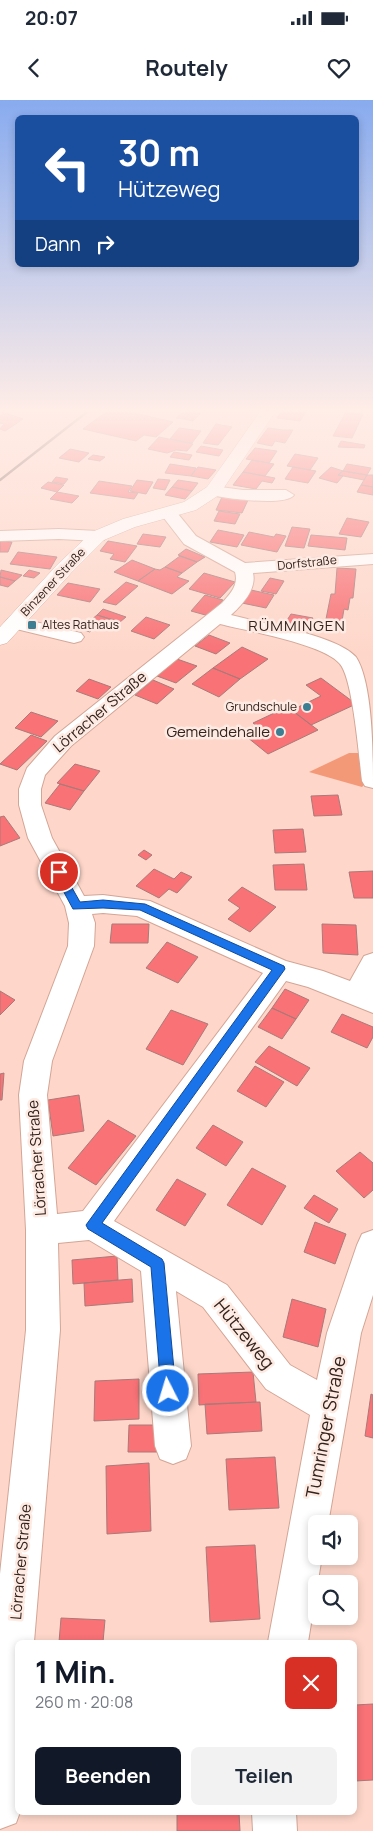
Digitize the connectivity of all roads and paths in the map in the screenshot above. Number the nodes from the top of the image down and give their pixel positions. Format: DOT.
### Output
graph roads {
  1 [pos="210,493"];
  2 [pos="226,493"];
  3 [pos="286,495"];
  4 [pos="168,514"];
  5 [pos="0,536"];
  6 [pos="98,536"];
  7 [pos="373,559"];
  8 [pos="242,569"];
  9 [pos="216,617"];
  10 [pos="15,623"];
  11 [pos="74,637"];
  12 [pos="0,639"];
  13 [pos="373,781"];
  14 [pos="77,906"];
  15 [pos="373,963"];
  16 [pos="280,969"];
  17 [pos="365,998"];
  18 [pos="92,1225"];
  19 [pos="42,1230"];
  20 [pos="373,1245"];
  21 [pos="157,1263"];
  22 [pos="329,1406"];
  23 [pos="173,1446"];
  24 [pos="288,1640"];
  25 [pos="0,1806"];
  26 [pos="274,1815"];
  27 [pos="275,1831"];
  1 -- 4 [label="main road, Binzener Straße"];
  2 -- 3 [label="street"];
  4 -- 6 [label="main road, Binzener Straße"];
  4 -- 8 [label="street"];
  5 -- 6 [label="street"];
  6 -- 10 [label="main road, Binzener Straße"];
  7 -- 8 [label="street, Dorfstraße"];
  8 -- 9 [label="street, Lörracher Straße"];
  9 -- 13 [label="street"];
  9 -- 14 [label="street, Lörracher Straße"];
  10 -- 11 [label="street"];
  10 -- 12 [label="main road, Binzener Straße"];
  14 -- 16 [label="street"];
  14 -- 19 [label="street, Lörracher Straße"];
  15 -- 17 [label="street"];
  16 -- 17 [label="street"];
  16 -- 18 [label="street"];
  18 -- 19 [label="street"];
  18 -- 21 [label="street, Hützeweg"];
  19 -- 25 [label="street, Lörracher Straße"];
  20 -- 22 [label="street, Tumringer Straße"];
  21 -- 22 [label="street, Hützeweg"];
  21 -- 23 [label="street"];
  22 -- 24 [label="street, Tumringer Straße"];
  26 -- 27 [label="street"];
}
